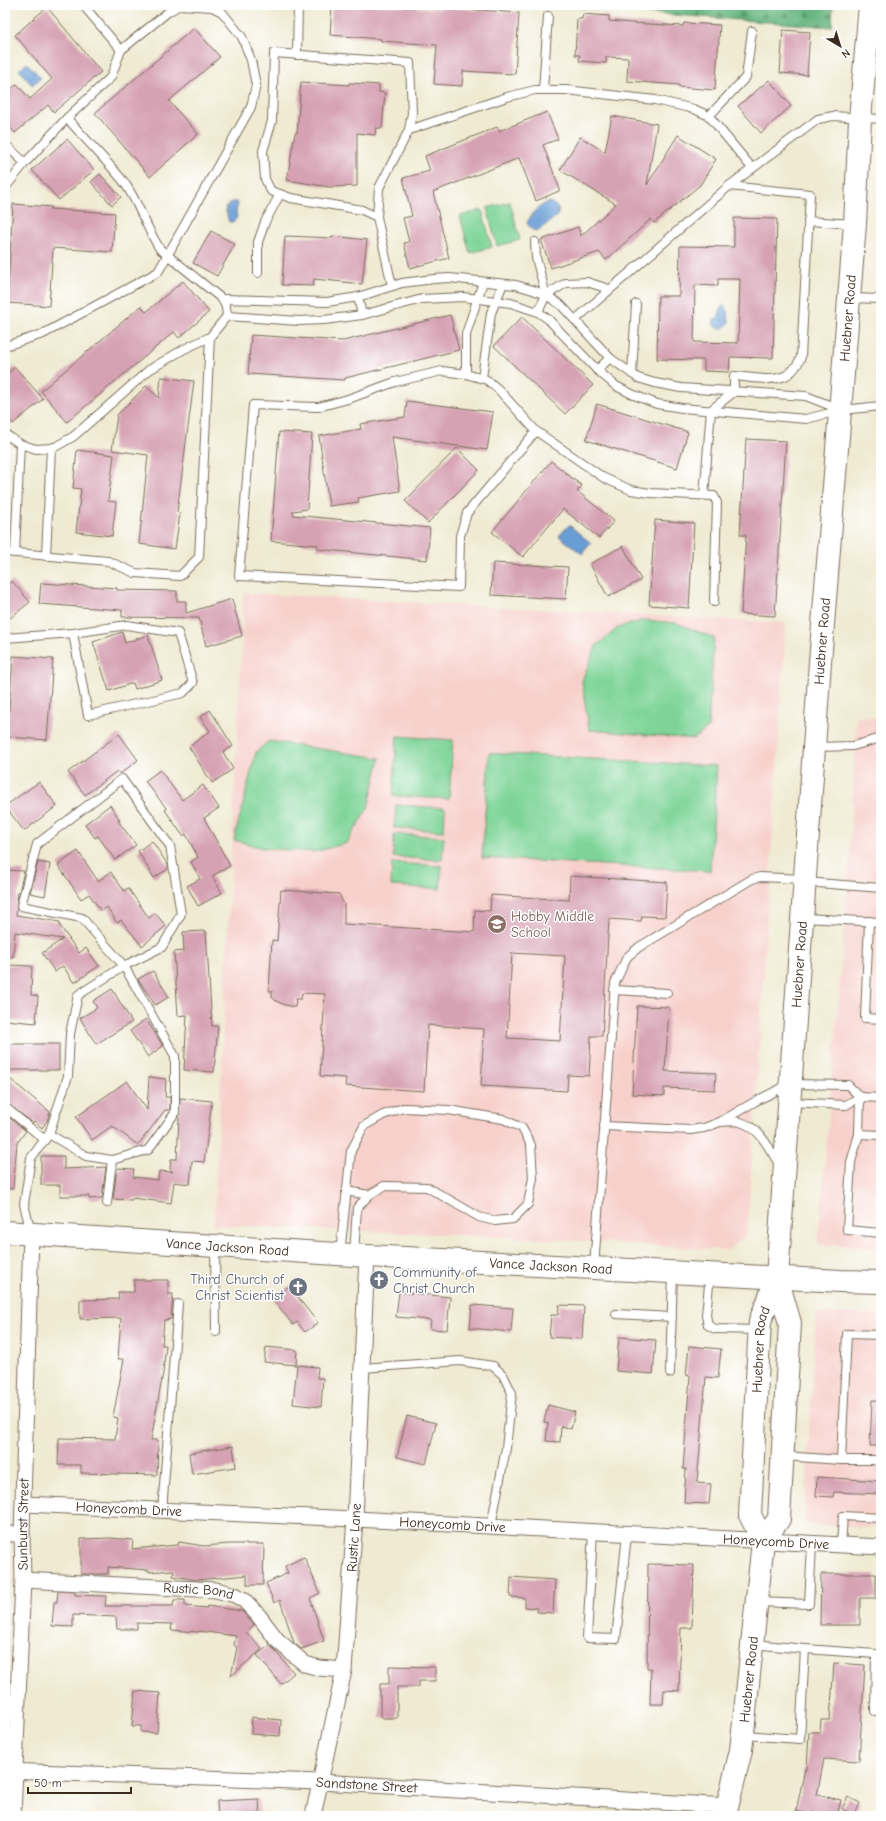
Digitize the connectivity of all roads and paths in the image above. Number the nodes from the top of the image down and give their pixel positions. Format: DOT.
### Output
graph roads {
  1 [pos="83,5"];
  2 [pos="298,5"];
  3 [pos="548,16"];
  4 [pos="871,16"];
  5 [pos="752,31"];
  6 [pos="121,50"];
  7 [pos="297,55"];
  8 [pos="543,90"];
  9 [pos="709,116"];
  10 [pos="67,118"];
  11 [pos="870,119"];
  12 [pos="409,130"];
  13 [pos="5,144"];
  14 [pos="25,163"];
  15 [pos="752,168"];
  16 [pos="730,186"];
  17 [pos="5,188"];
  18 [pos="280,194"];
  19 [pos="377,217"];
  20 [pos="808,220"];
  21 [pos="855,224"];
  22 [pos="535,242"];
  23 [pos="167,255"];
  24 [pos="258,273"];
  25 [pos="483,282"];
  26 [pos="503,284"];
  27 [pos="392,286"];
  28 [pos="610,289"];
  29 [pos="546,295"];
  30 [pos="358,297"];
  31 [pos="849,298"];
  32 [pos="222,299"];
  33 [pos="477,299"];
  34 [pos="881,299"];
  35 [pos="496,301"];
  36 [pos="636,304"];
  37 [pos="538,312"];
  38 [pos="362,315"];
  39 [pos="227,316"];
  40 [pos="574,320"];
  41 [pos="210,337"];
  42 [pos="5,346"];
  43 [pos="610,358"];
  44 [pos="597,370"];
  45 [pos="466,374"];
  46 [pos="632,374"];
  47 [pos="482,378"];
  48 [pos="734,392"];
  49 [pos="881,406"];
  50 [pos="711,410"];
  51 [pos="842,410"];
  52 [pos="536,431"];
  53 [pos="5,434"];
  54 [pos="20,444"];
  55 [pos="52,448"];
  56 [pos="704,495"];
  57 [pos="5,552"];
  58 [pos="15,553"];
  59 [pos="46,556"];
  60 [pos="714,602"];
  61 [pos="73,633"];
  62 [pos="5,638"];
  63 [pos="881,738"];
  64 [pos="814,747"];
  65 [pos="805,880"];
  66 [pos="881,888"];
  67 [pos="802,918"];
  68 [pos="869,921"];
  69 [pos="881,922"];
  70 [pos="124,966"];
  71 [pos="614,990"];
  72 [pos="666,993"];
  73 [pos="881,1019"];
  74 [pos="790,1093"];
  75 [pos="860,1097"];
  76 [pos="881,1098"];
  77 [pos="5,1106"];
  78 [pos="720,1122"];
  79 [pos="604,1126"];
  80 [pos="860,1134"];
  81 [pos="881,1135"];
  82 [pos="47,1137"];
  83 [pos="112,1160"];
  84 [pos="784,1172"];
  85 [pos="346,1191"];
  86 [pos="369,1195"];
  87 [pos="107,1203"];
  88 [pos="5,1232"];
  89 [pos="31,1233"];
  90 [pos="881,1233"];
  91 [pos="215,1245"];
  92 [pos="354,1255"];
  93 [pos="594,1267"];
  94 [pos="674,1272"];
  95 [pos="710,1274"];
  96 [pos="777,1278"];
  97 [pos="881,1282"];
  98 [pos="178,1304"];
  99 [pos="616,1314"];
  100 [pos="672,1317"];
  101 [pos="759,1330"];
  102 [pos="216,1332"];
  103 [pos="881,1336"];
  104 [pos="362,1368"];
  105 [pos="670,1373"];
  106 [pos="783,1456"];
  107 [pos="841,1460"];
  108 [pos="879,1460"];
  109 [pos="24,1504"];
  110 [pos="162,1510"];
  111 [pos="881,1518"];
  112 [pos="355,1519"];
  113 [pos="491,1526"];
  114 [pos="592,1532"];
  115 [pos="5,1534"];
  116 [pos="22,1534"];
  117 [pos="627,1534"];
  118 [pos="763,1541"];
  119 [pos="812,1544"];
  120 [pos="841,1545"];
  121 [pos="881,1547"];
  122 [pos="23,1580"];
  123 [pos="756,1602"];
  124 [pos="752,1644"];
  125 [pos="805,1649"];
  126 [pos="344,1670"];
  127 [pos="874,1711"];
  128 [pos="743,1734"];
  129 [pos="10,1771"];
  130 [pos="320,1782"];
  131 [pos="726,1811"];
  132 [pos="13,1816"];
  133 [pos="313,1816"];
  1 -- 6 [label="lane"];
  2 -- 7 [label="lane"];
  3 -- 8 [label="lane"];
  4 -- 11 [label="main road, Huebner Road"];
  5 -- 9 [label="lane"];
  6 -- 10 [label="lane"];
  6 -- 23 [label="lane"];
  7 -- 12 [label="lane"];
  7 -- 18 [label="lane"];
  8 -- 9 [label="lane"];
  8 -- 12 [label="lane"];
  9 -- 15 [label="lane"];
  10 -- 14 [label="lane"];
  10 -- 23 [label="lane"];
  11 -- 15 [label="lane"];
  11 -- 21 [label="main road, Huebner Road"];
  12 -- 19 [label="lane"];
  13 -- 14 [label="lane"];
  14 -- 17 [label="lane"];
  15 -- 16 [label="lane"];
  16 -- 20 [label="lane"];
  16 -- 28 [label="lane"];
  18 -- 19 [label="lane"];
  18 -- 24 [label="lane"];
  19 -- 27 [label="lane"];
  20 -- 21 [label="lane"];
  20 -- 48 [label="lane"];
  21 -- 31 [label="main road, Huebner Road"];
  22 -- 29 [label="lane"];
  23 -- 32 [label="lane"];
  23 -- 42 [label="lane"];
  25 -- 26 [label="lane"];
  25 -- 27 [label="lane"];
  25 -- 33 [label="lane"];
  26 -- 29 [label="lane"];
  26 -- 35 [label="lane"];
  27 -- 30 [label="lane"];
  28 -- 29 [label="lane"];
  28 -- 40 [label="lane"];
  29 -- 37 [label="lane"];
  29 -- 40 [label="lane"];
  30 -- 32 [label="lane"];
  30 -- 38 [label="lane"];
  31 -- 34 [label="lane"];
  31 -- 51 [label="main road, Huebner Road"];
  32 -- 39 [label="lane"];
  33 -- 35 [label="lane"];
  33 -- 38 [label="lane"];
  33 -- 45 [label="lane"];
  35 -- 37 [label="lane"];
  35 -- 47 [label="lane"];
  36 -- 46 [label="lane"];
  37 -- 44 [label="lane"];
  38 -- 39 [label="lane"];
  39 -- 41 [label="lane"];
  40 -- 43 [label="lane"];
  41 -- 55 [label="lane"];
  41 -- 59 [label="lane"];
  43 -- 44 [label="lane"];
  43 -- 46 [label="lane"];
  44 -- 50 [label="lane"];
  45 -- 47 [label="lane"];
  45 -- 52 [label="lane"];
  46 -- 48 [label="lane"];
  47 -- 52 [label="lane"];
  48 -- 50 [label="lane"];
  48 -- 51 [label="lane"];
  49 -- 51 [label="lane"];
  50 -- 51 [label="lane"];
  50 -- 56 [label="lane"];
  51 -- 64 [label="main road, Huebner Road"];
  52 -- 56 [label="lane"];
  53 -- 54 [label="lane"];
  54 -- 55 [label="lane"];
  54 -- 58 [label="lane"];
  55 -- 59 [label="lane"];
  56 -- 60 [label="lane"];
  57 -- 58 [label="lane"];
  58 -- 59 [label="lane"];
  61 -- 61 [label="lane"];
  61 -- 62 [label="lane"];
  63 -- 64 [label="lane"];
  64 -- 65 [label="main road, Huebner Road"];
  65 -- 66 [label="lane"];
  65 -- 67 [label="main road, Huebner Road"];
  65 -- 71 [label="lane"];
  67 -- 68 [label="lane"];
  67 -- 74 [label="main road, Huebner Road"];
  68 -- 69 [label="lane"];
  68 -- 73 [label="lane"];
  70 -- 70 [label="lane"];
  70 -- 82 [label="lane"];
  70 -- 83 [label="lane"];
  71 -- 72 [label="lane"];
  71 -- 79 [label="lane"];
  74 -- 75 [label="lane"];
  74 -- 75 [label="lane"];
  74 -- 78 [label="lane"];
  74 -- 84 [label="main road, Huebner Road"];
  75 -- 76 [label="lane"];
  75 -- 80 [label="lane"];
  77 -- 82 [label="lane"];
  78 -- 79 [label="lane"];
  78 -- 84 [label="lane"];
  79 -- 93 [label="lane"];
  80 -- 81 [label="lane"];
  80 -- 90 [label="lane"];
  82 -- 83 [label="lane"];
  82 -- 89 [label="lane"];
  83 -- 87 [label="lane"];
  84 -- 96 [label="main road, Huebner Road"];
  85 -- 86 [label="lane"];
  85 -- 86 [label="lane"];
  85 -- 92 [label="lane"];
  86 -- 92 [label="lane"];
  88 -- 89 [label="main road, Vance Jackson Road"];
  89 -- 91 [label="main road, Vance Jackson Road"];
  89 -- 109 [label="street, Sunburst Street"];
  91 -- 92 [label="main road, Vance Jackson Road"];
  91 -- 102 [label="lane"];
  92 -- 93 [label="main road, Vance Jackson Road"];
  92 -- 104 [label="street, Rustic Lane"];
  93 -- 94 [label="main road, Vance Jackson Road"];
  94 -- 95 [label="main road, Vance Jackson Road"];
  94 -- 100 [label="lane"];
  95 -- 96 [label="main road, Vance Jackson Road"];
  95 -- 101 [label="lane"];
  96 -- 97 [label="main road, Vance Jackson Road"];
  96 -- 101 [label="main road, Huebner Road"];
  96 -- 106 [label="main road, Huebner Road"];
  98 -- 110 [label="lane"];
  99 -- 100 [label="lane"];
  100 -- 105 [label="lane"];
  101 -- 118 [label="main road, Huebner Road"];
  103 -- 107 [label="lane"];
  104 -- 112 [label="street, Rustic Lane"];
  104 -- 113 [label="lane"];
  106 -- 107 [label="lane"];
  106 -- 118 [label="main road, Huebner Road"];
  107 -- 108 [label="lane"];
  109 -- 110 [label="street, Honeycomb Drive"];
  109 -- 116 [label="street, Sunburst Street"];
  110 -- 112 [label="street, Honeycomb Drive"];
  111 -- 120 [label="lane"];
  112 -- 113 [label="street, Honeycomb Drive"];
  112 -- 126 [label="street, Rustic Lane"];
  113 -- 114 [label="street, Honeycomb Drive"];
  114 -- 117 [label="street, Honeycomb Drive"];
  114 -- 117 [label="lane"];
  115 -- 116 [label="street"];
  116 -- 122 [label="street, Sunburst Street"];
  117 -- 118 [label="street, Honeycomb Drive"];
  118 -- 119 [label="street, Honeycomb Drive"];
  118 -- 123 [label="main road, Huebner Road"];
  119 -- 120 [label="street, Honeycomb Drive"];
  119 -- 123 [label="lane"];
  120 -- 121 [label="street, Honeycomb Drive"];
  122 -- 126 [label="street, Rustic Bond"];
  122 -- 129 [label="street, Sunburst Street"];
  123 -- 124 [label="main road, Huebner Road"];
  124 -- 125 [label="lane"];
  124 -- 128 [label="main road, Huebner Road"];
  125 -- 127 [label="lane"];
  125 -- 128 [label="lane"];
  126 -- 130 [label="street, Rustic Lane"];
  128 -- 131 [label="main road, Huebner Road"];
  129 -- 130 [label="street, Sandstone Street"];
  129 -- 132 [label="street, Sunburst Street"];
  130 -- 131 [label="street, Sandstone Street"];
  130 -- 133 [label="street, Rustic Lane"];
}
